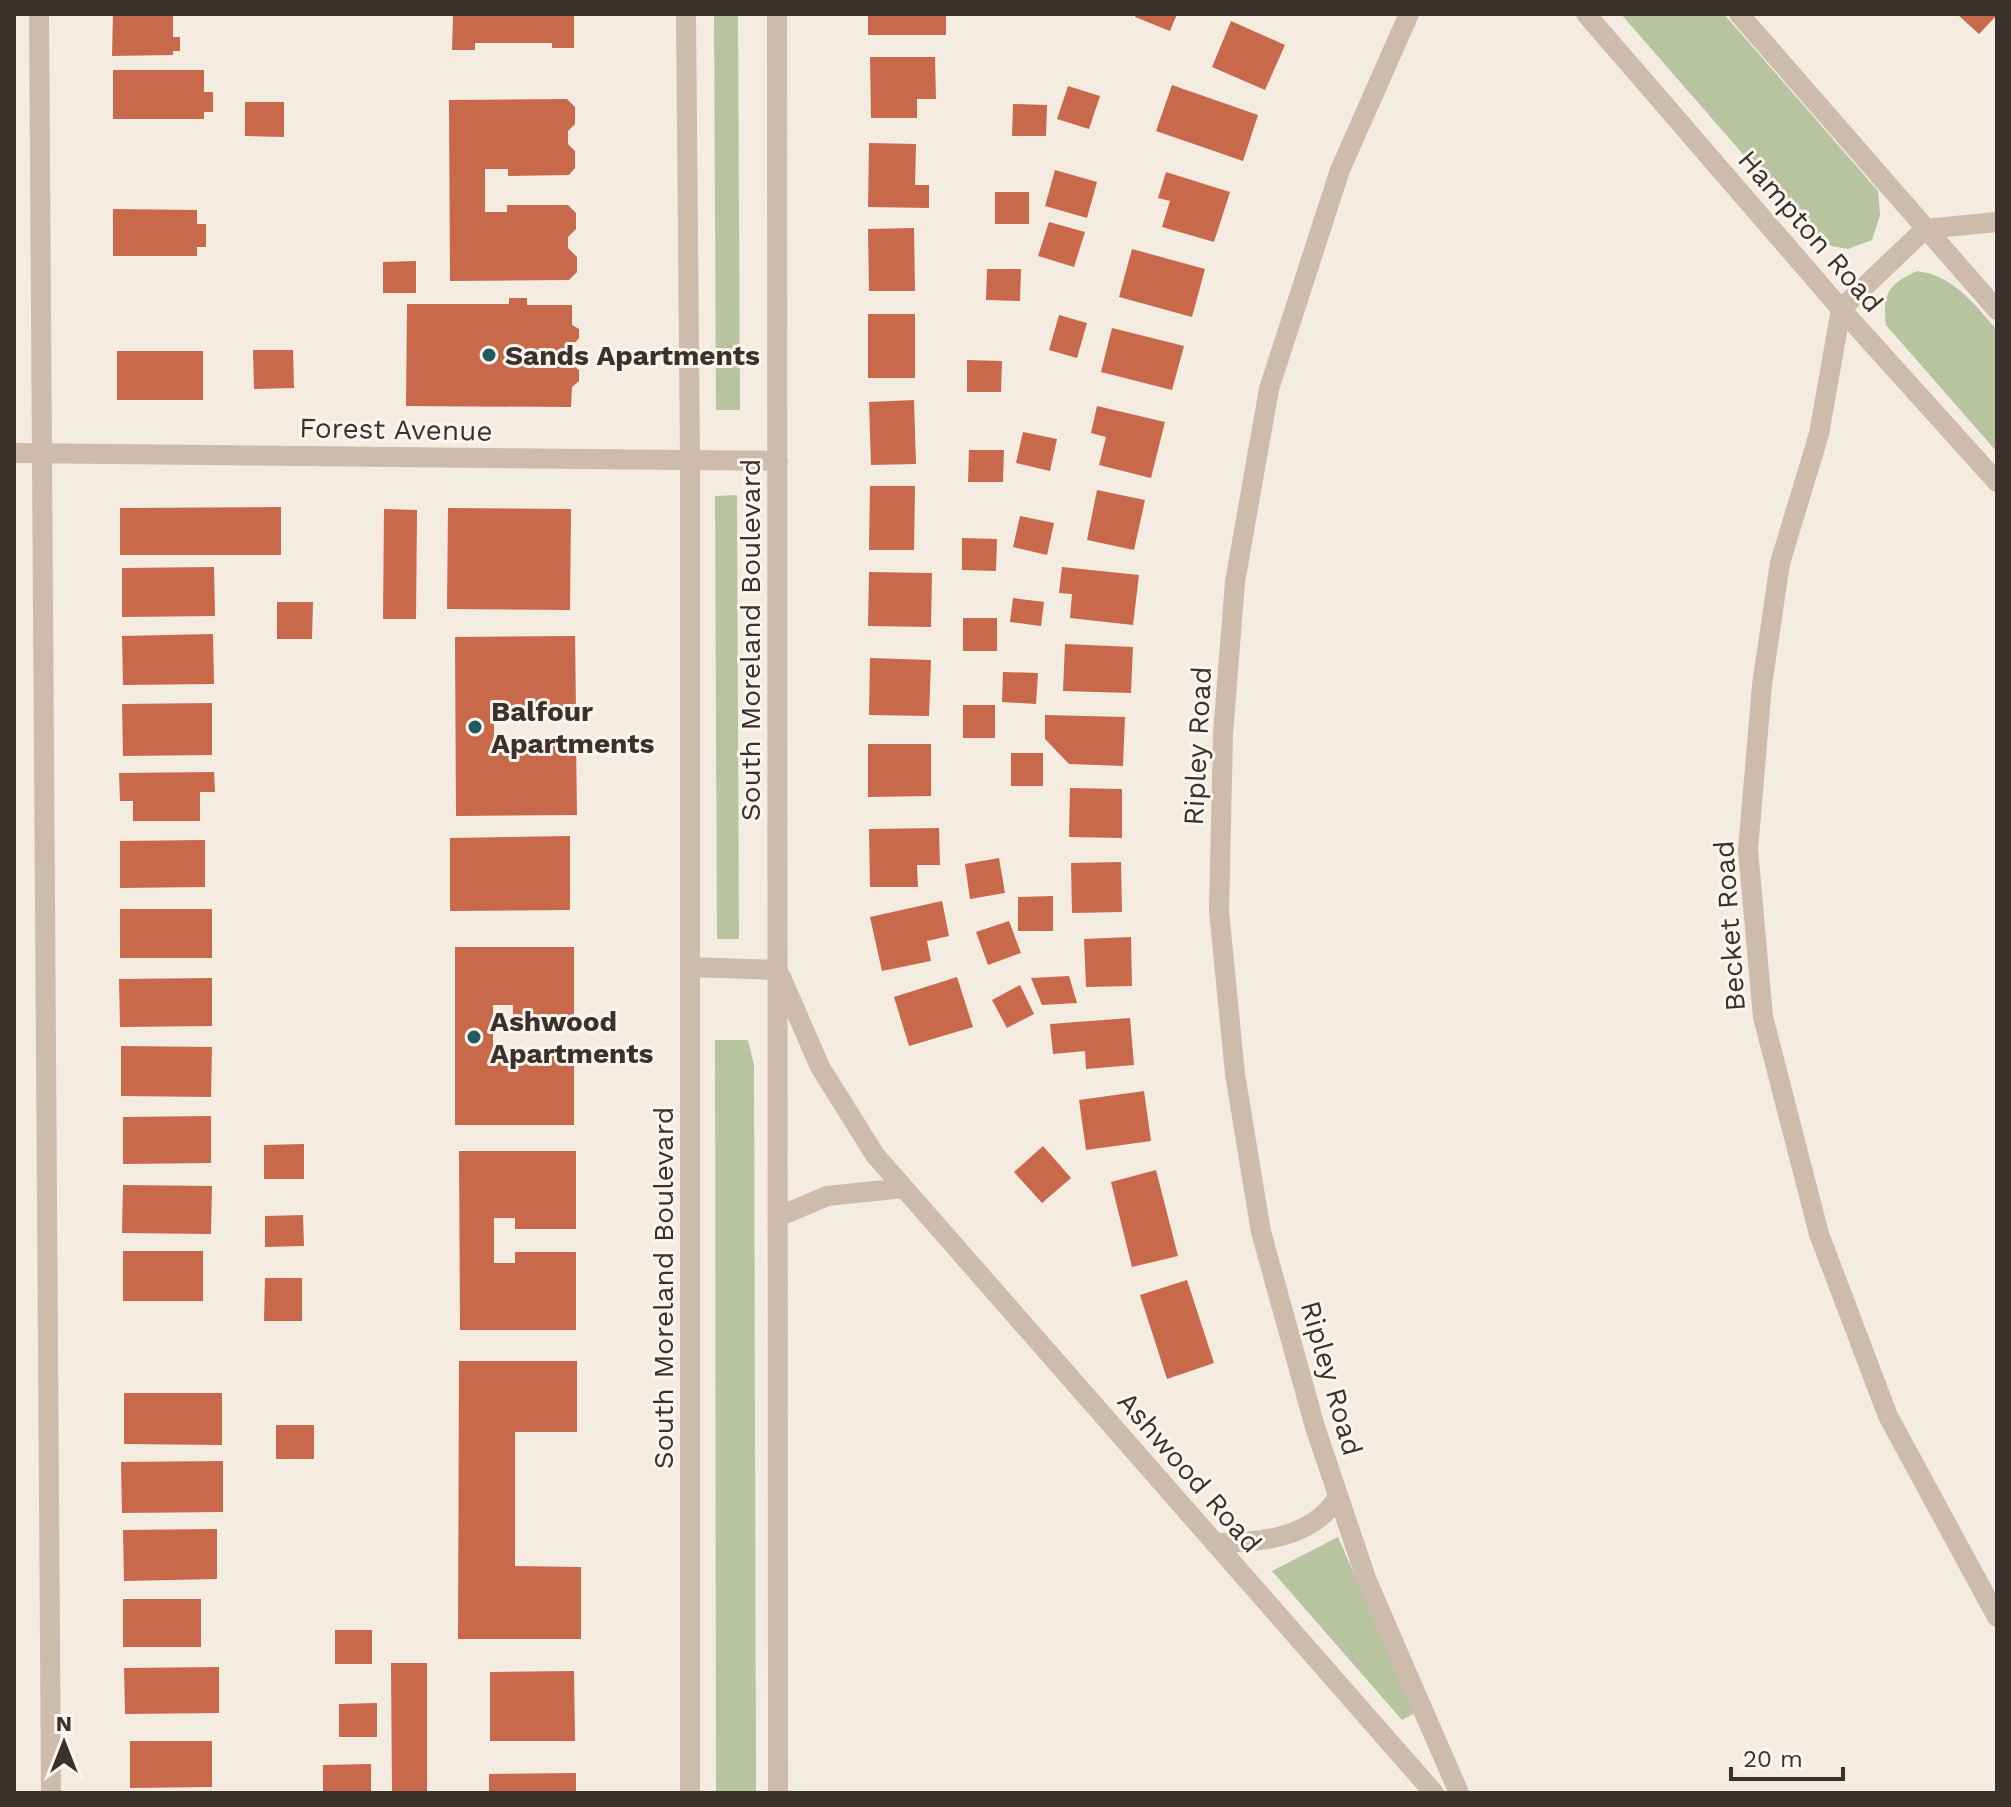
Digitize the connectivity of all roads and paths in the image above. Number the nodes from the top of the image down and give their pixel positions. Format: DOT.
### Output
graph roads {
  1 [pos="39,14"];
  2 [pos="686,14"];
  3 [pos="777,14"];
  4 [pos="1409,14"];
  5 [pos="1586,14"];
  6 [pos="1739,14"];
  7 [pos="1997,222"];
  8 [pos="1925,229"];
  9 [pos="1841,309"];
  10 [pos="1997,310"];
  11 [pos="14,453"];
  12 [pos="42,453"];
  13 [pos="690,460"];
  14 [pos="778,461"];
  15 [pos="1997,482"];
  16 [pos="690,967"];
  17 [pos="778,970"];
  18 [pos="904,1188"];
  19 [pos="778,1217"];
  20 [pos="1338,1496"];
  21 [pos="1215,1543"];
  22 [pos="1997,1617"];
  23 [pos="51,1793"];
  24 [pos="690,1793"];
  25 [pos="778,1793"];
  26 [pos="1434,1793"];
  27 [pos="1459,1793"];
  1 -- 12 [label="street"];
  2 -- 13 [label="street, South Moreland Boulevard"];
  3 -- 14 [label="street, South Moreland Boulevard"];
  4 -- 20 [label="street, Ripley Road"];
  5 -- 9 [label="street, Hampton Road"];
  6 -- 8 [label="street"];
  7 -- 8 [label="street"];
  8 -- 9 [label="street"];
  8 -- 10 [label="street"];
  9 -- 15 [label="street, Hampton Road"];
  9 -- 22 [label="street, Becket Road"];
  11 -- 12 [label="street, Forest Avenue"];
  12 -- 13 [label="street, Forest Avenue"];
  12 -- 23 [label="street"];
  13 -- 14 [label="street, Forest Avenue"];
  13 -- 16 [label="street, South Moreland Boulevard"];
  14 -- 17 [label="street, South Moreland Boulevard"];
  16 -- 17 [label="street"];
  16 -- 24 [label="street, South Moreland Boulevard"];
  17 -- 18 [label="street, Ashwood Road"];
  17 -- 19 [label="street, South Moreland Boulevard"];
  18 -- 19 [label="street"];
  18 -- 21 [label="street, Ashwood Road"];
  19 -- 25 [label="street, South Moreland Boulevard"];
  20 -- 21 [label="street, Ripley Road"];
  20 -- 27 [label="street, Ripley Road"];
  21 -- 26 [label="street, Ashwood Road"];
}
